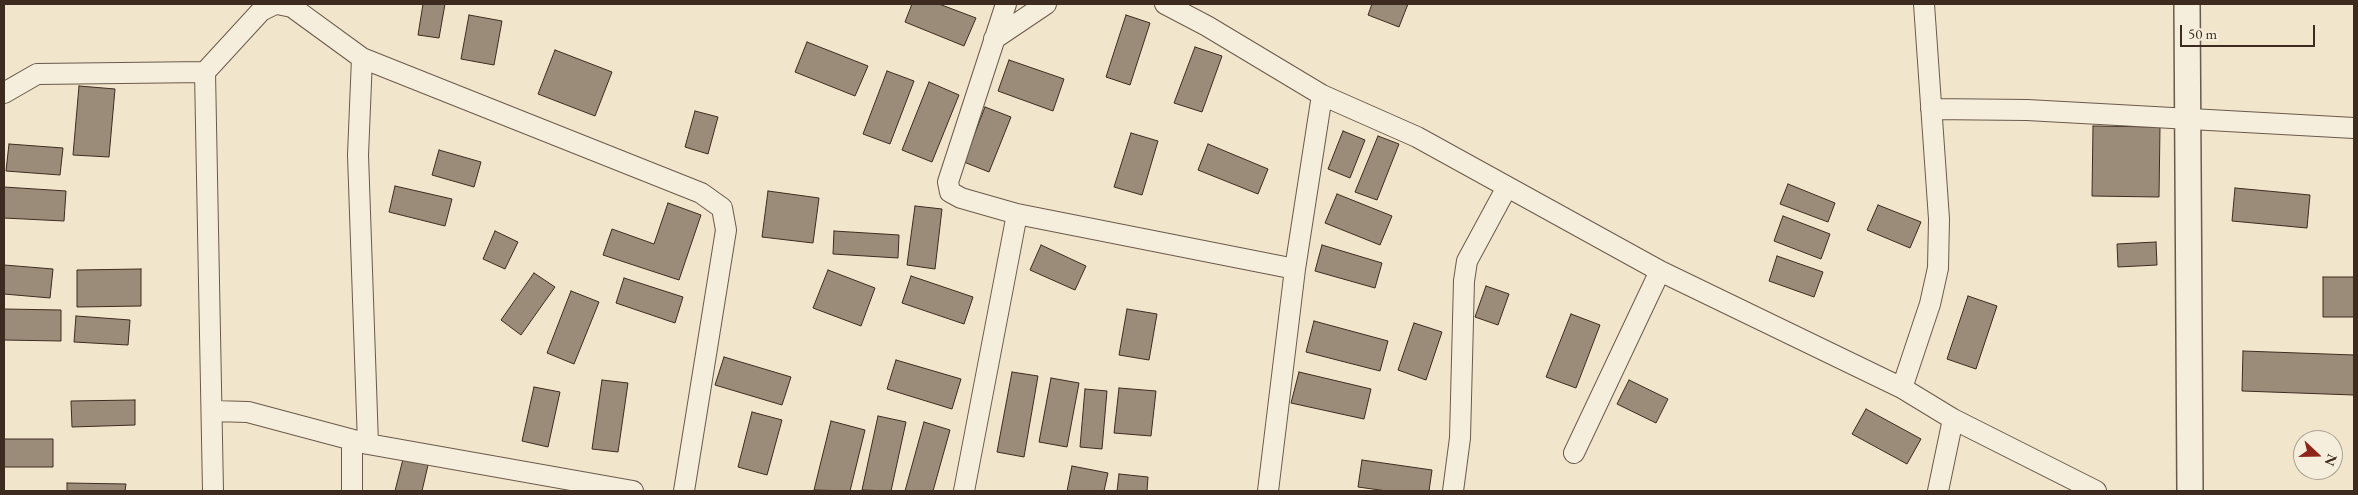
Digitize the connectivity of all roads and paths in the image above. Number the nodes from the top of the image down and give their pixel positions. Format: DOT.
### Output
graph roads {
  1 [pos="276,4"];
  2 [pos="1006,4"];
  3 [pos="1046,4"];
  4 [pos="1165,4"];
  5 [pos="1924,4"];
  6 [pos="2187,4"];
  7 [pos="994,40"];
  8 [pos="362,58"];
  9 [pos="205,72"];
  10 [pos="4,94"];
  11 [pos="1322,95"];
  12 [pos="1931,109"];
  13 [pos="2187,118"];
  14 [pos="2354,128"];
  15 [pos="1507,187"];
  16 [pos="1017,214"];
  17 [pos="1295,269"];
  18 [pos="1660,270"];
  19 [pos="1902,388"];
  20 [pos="212,411"];
  21 [pos="1953,419"];
  22 [pos="360,442"];
  23 [pos="1574,453"];
  24 [pos="213,491"];
  25 [pos="352,491"];
  26 [pos="633,491"];
  27 [pos="684,491"];
  28 [pos="964,491"];
  29 [pos="1268,491"];
  30 [pos="1453,491"];
  31 [pos="1938,491"];
  32 [pos="2096,491"];
  33 [pos="2190,491"];
  1 -- 8 [label="street"];
  1 -- 9 [label="street"];
  2 -- 7 [label="street"];
  3 -- 7 [label="street"];
  4 -- 11 [label="street"];
  5 -- 12 [label="street"];
  6 -- 13 [label="street"];
  7 -- 16 [label="street"];
  8 -- 22 [label="street"];
  8 -- 27 [label="street"];
  9 -- 10 [label="street"];
  9 -- 20 [label="street"];
  11 -- 15 [label="street"];
  11 -- 17 [label="street"];
  12 -- 13 [label="street"];
  12 -- 19 [label="street"];
  13 -- 14 [label="street"];
  13 -- 33 [label="street"];
  15 -- 18 [label="street"];
  15 -- 30 [label="street"];
  16 -- 17 [label="street"];
  16 -- 28 [label="street"];
  17 -- 29 [label="street"];
  18 -- 19 [label="street"];
  18 -- 23 [label="street"];
  19 -- 21 [label="street"];
  20 -- 22 [label="street"];
  20 -- 24 [label="street"];
  21 -- 31 [label="street"];
  21 -- 32 [label="street"];
  22 -- 25 [label="street"];
  22 -- 26 [label="street"];
}
